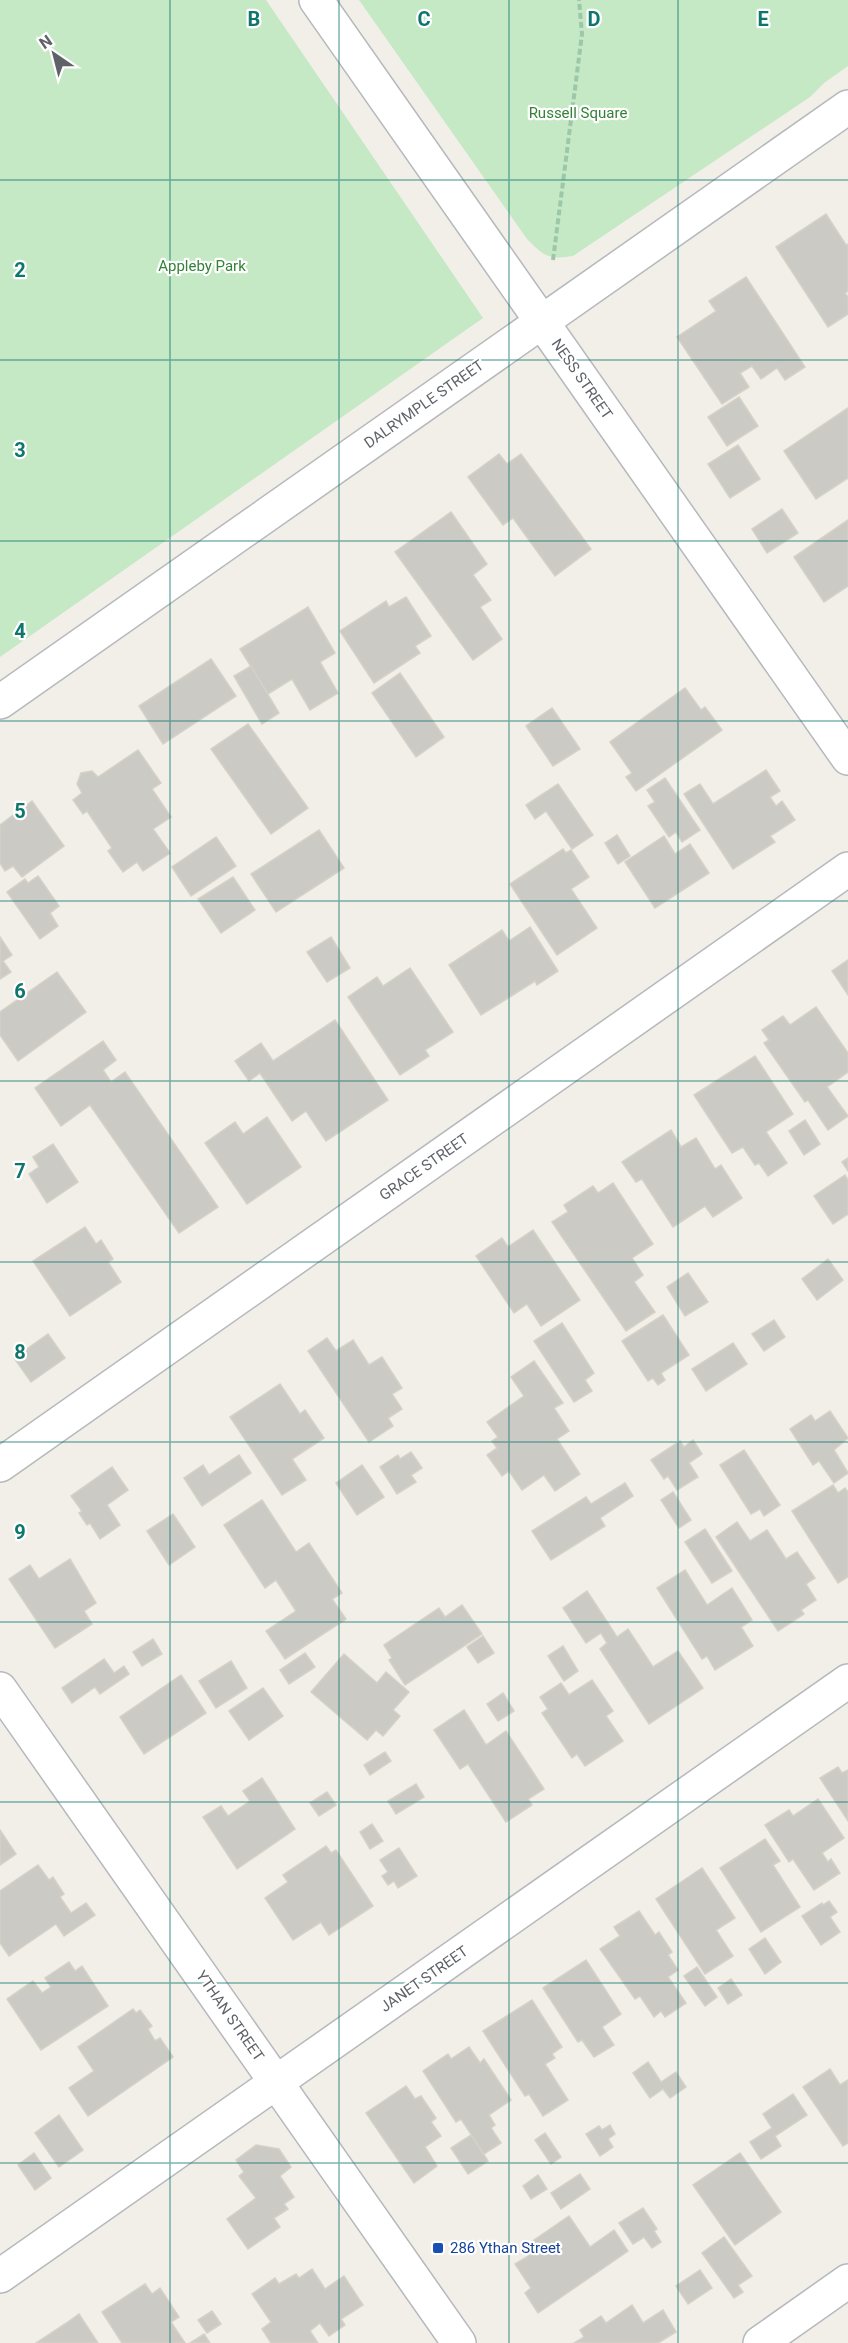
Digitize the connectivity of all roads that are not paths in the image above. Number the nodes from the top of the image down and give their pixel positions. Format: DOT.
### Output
graph roads {
  1 [pos="316,0"];
  2 [pos="848,107"];
  3 [pos="541,321"];
  4 [pos="0,702"];
  5 [pos="848,758"];
  6 [pos="848,869"];
  7 [pos="0,1465"];
  8 [pos="848,1681"];
  9 [pos="0,1689"];
  10 [pos="277,2082"];
  11 [pos="0,2276"];
  12 [pos="848,2282"];
  13 [pos="459,2343"];
  14 [pos="760,2343"];
  1 -- 3 [label="street, NESS STREET"];
  2 -- 3 [label="street, DALRYMPLE STREET"];
  3 -- 4 [label="street, DALRYMPLE STREET"];
  3 -- 5 [label="street, NESS STREET"];
  6 -- 7 [label="street, GRACE STREET"];
  8 -- 10 [label="street, JANET STREET"];
  9 -- 10 [label="street, YTHAN STREET"];
  10 -- 11 [label="street, JANET STREET"];
  10 -- 13 [label="street, YTHAN STREET"];
  12 -- 14 [label="street"];
}
